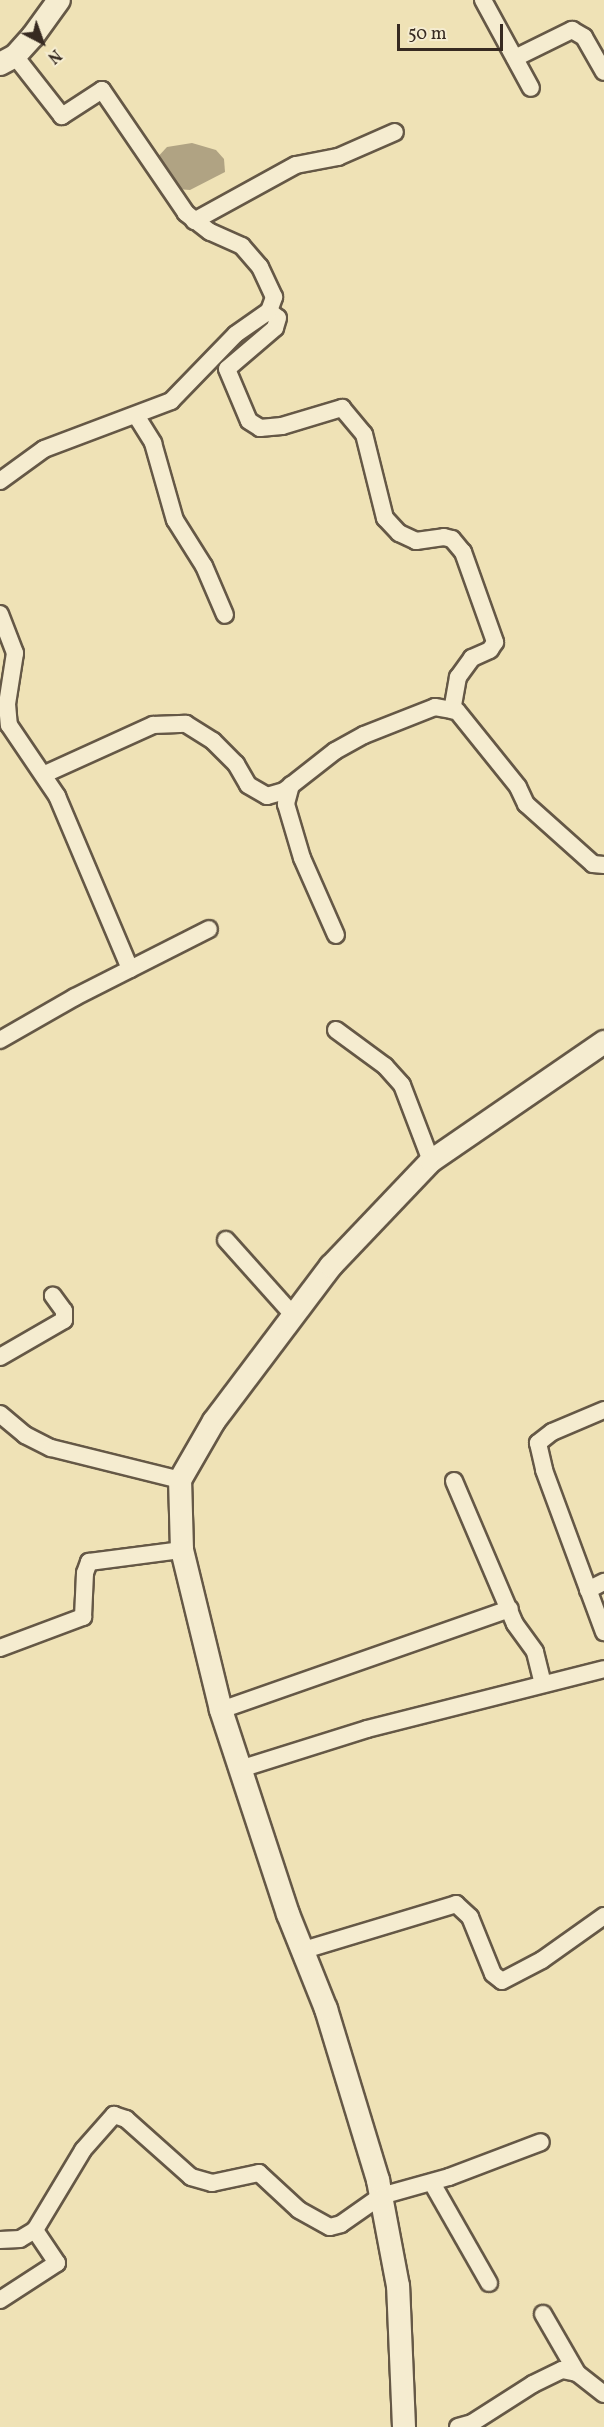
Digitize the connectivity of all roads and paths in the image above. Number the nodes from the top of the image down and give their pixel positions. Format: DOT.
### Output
graph roads {
  1 [pos="59,0"];
  2 [pos="483,0"];
  3 [pos="515,58"];
  4 [pos="7,60"];
  5 [pos="604,72"];
  6 [pos="531,88"];
  7 [pos="395,132"];
  8 [pos="194,221"];
  9 [pos="269,311"];
  10 [pos="137,417"];
  11 [pos="0,481"];
  12 [pos="0,614"];
  13 [pos="225,615"];
  14 [pos="452,710"];
  15 [pos="45,774"];
  16 [pos="291,785"];
  17 [pos="604,865"];
  18 [pos="209,929"];
  19 [pos="336,935"];
  20 [pos="130,969"];
  21 [pos="336,1030"];
  22 [pos="0,1041"];
  23 [pos="604,1042"];
  24 [pos="430,1161"];
  25 [pos="226,1240"];
  26 [pos="53,1296"];
  27 [pos="293,1315"];
  28 [pos="0,1357"];
  29 [pos="604,1410"];
  30 [pos="3,1419"];
  31 [pos="180,1480"];
  32 [pos="454,1481"];
  33 [pos="182,1550"];
  34 [pos="604,1582"];
  35 [pos="588,1590"];
  36 [pos="510,1609"];
  37 [pos="604,1629"];
  38 [pos="0,1648"];
  39 [pos="604,1669"];
  40 [pos="543,1684"];
  41 [pos="221,1710"];
  42 [pos="240,1769"];
  43 [pos="604,1916"];
  44 [pos="303,1950"];
  45 [pos="542,2142"];
  46 [pos="432,2183"];
  47 [pos="381,2196"];
  48 [pos="35,2230"];
  49 [pos="0,2240"];
  50 [pos="489,2283"];
  51 [pos="0,2300"];
  52 [pos="543,2314"];
  53 [pos="577,2373"];
  54 [pos="604,2394"];
  55 [pos="404,2427"];
  56 [pos="458,2427"];
  1 -- 4 [label="street"];
  2 -- 3 [label="street"];
  3 -- 5 [label="street"];
  3 -- 6 [label="street"];
  4 -- 8 [label="street"];
  7 -- 8 [label="street"];
  8 -- 9 [label="street"];
  9 -- 10 [label="street"];
  9 -- 14 [label="street"];
  10 -- 11 [label="street"];
  10 -- 13 [label="street"];
  12 -- 15 [label="street"];
  14 -- 16 [label="street"];
  14 -- 17 [label="street"];
  15 -- 16 [label="street"];
  15 -- 20 [label="street"];
  16 -- 19 [label="street"];
  18 -- 20 [label="street"];
  20 -- 22 [label="street"];
  21 -- 24 [label="street"];
  23 -- 24 [label="street"];
  24 -- 27 [label="street"];
  25 -- 27 [label="street"];
  26 -- 28 [label="street"];
  27 -- 31 [label="street"];
  29 -- 35 [label="street"];
  30 -- 31 [label="street"];
  31 -- 33 [label="street"];
  32 -- 36 [label="street"];
  33 -- 38 [label="street"];
  33 -- 41 [label="street"];
  34 -- 35 [label="street"];
  35 -- 37 [label="street"];
  36 -- 40 [label="street"];
  36 -- 41 [label="street"];
  39 -- 40 [label="street"];
  40 -- 42 [label="street"];
  41 -- 42 [label="street"];
  42 -- 44 [label="street"];
  43 -- 44 [label="street"];
  44 -- 47 [label="street"];
  45 -- 46 [label="street"];
  46 -- 47 [label="street"];
  46 -- 50 [label="street"];
  47 -- 48 [label="street"];
  47 -- 55 [label="street"];
  48 -- 49 [label="street"];
  48 -- 51 [label="street"];
  52 -- 53 [label="street"];
  53 -- 54 [label="street"];
  53 -- 56 [label="street"];
}
